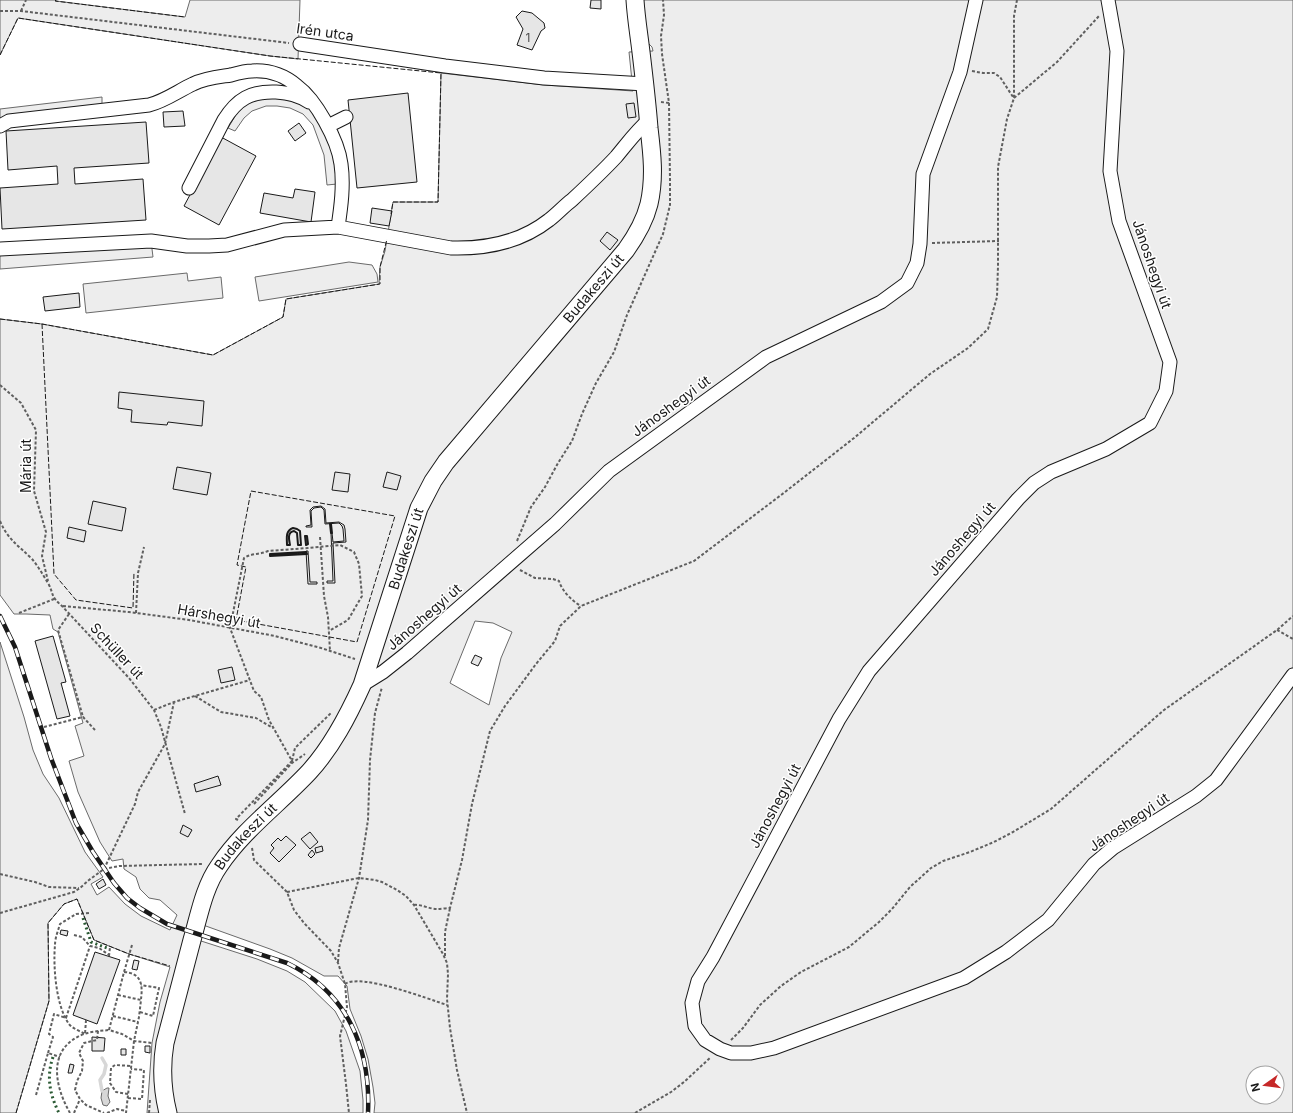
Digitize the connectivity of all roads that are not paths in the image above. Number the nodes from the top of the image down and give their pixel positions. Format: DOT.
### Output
graph roads {
  1 [pos="635,0"];
  2 [pos="976,0"];
  3 [pos="1108,3"];
  4 [pos="300,44"];
  5 [pos="645,84"];
  6 [pos="313,105"];
  7 [pos="346,117"];
  8 [pos="649,120"];
  9 [pos="0,126"];
  10 [pos="328,126"];
  11 [pos="189,188"];
  12 [pos="338,227"];
  13 [pos="0,249"];
  14 [pos="376,668"];
  15 [pos="1293,675"];
  16 [pos="168,1113"];
  1 -- 5 [label="main road, Budakeszi út"];
  2 -- 14 [label="street, Jánoshegyi út"];
  3 -- 15 [label="street, Jánoshegyi út"];
  4 -- 5 [label="street, Irén utca"];
  5 -- 8 [label="main road, Budakeszi út"];
  6 -- 9 [label="street"];
  6 -- 10 [label="street"];
  6 -- 11 [label="street"];
  7 -- 10 [label="street"];
  8 -- 12 [label="street"];
  8 -- 14 [label="main road, Budakeszi út"];
  10 -- 12 [label="street"];
  12 -- 13 [label="street"];
  14 -- 16 [label="main road, Budakeszi út"];
}
